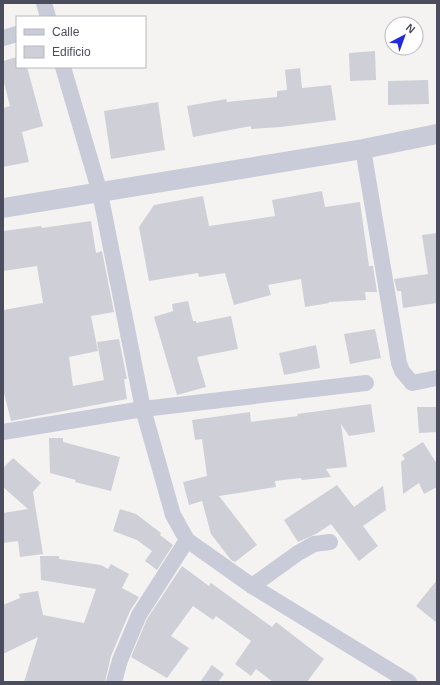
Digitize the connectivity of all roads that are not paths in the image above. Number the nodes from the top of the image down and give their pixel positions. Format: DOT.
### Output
graph roads {
  1 [pos="44,3"];
  2 [pos="48,16"];
  3 [pos="16,34"];
  4 [pos="3,38"];
  5 [pos="63,68"];
  6 [pos="437,134"];
  7 [pos="363,149"];
  8 [pos="100,193"];
  9 [pos="3,208"];
  10 [pos="437,378"];
  11 [pos="366,383"];
  12 [pos="143,409"];
  13 [pos="3,432"];
  14 [pos="187,540"];
  15 [pos="330,542"];
  16 [pos="252,586"];
  17 [pos="114,682"];
  18 [pos="409,682"];
  1 -- 2 [label="street"];
  3 -- 4 [label="street"];
  5 -- 8 [label="street"];
  6 -- 7 [label="street"];
  7 -- 8 [label="street"];
  7 -- 10 [label="street"];
  8 -- 9 [label="street"];
  8 -- 12 [label="street"];
  11 -- 12 [label="street"];
  12 -- 13 [label="street"];
  12 -- 14 [label="street"];
  14 -- 16 [label="street"];
  14 -- 17 [label="street"];
  15 -- 16 [label="street"];
  16 -- 18 [label="street"];
}
